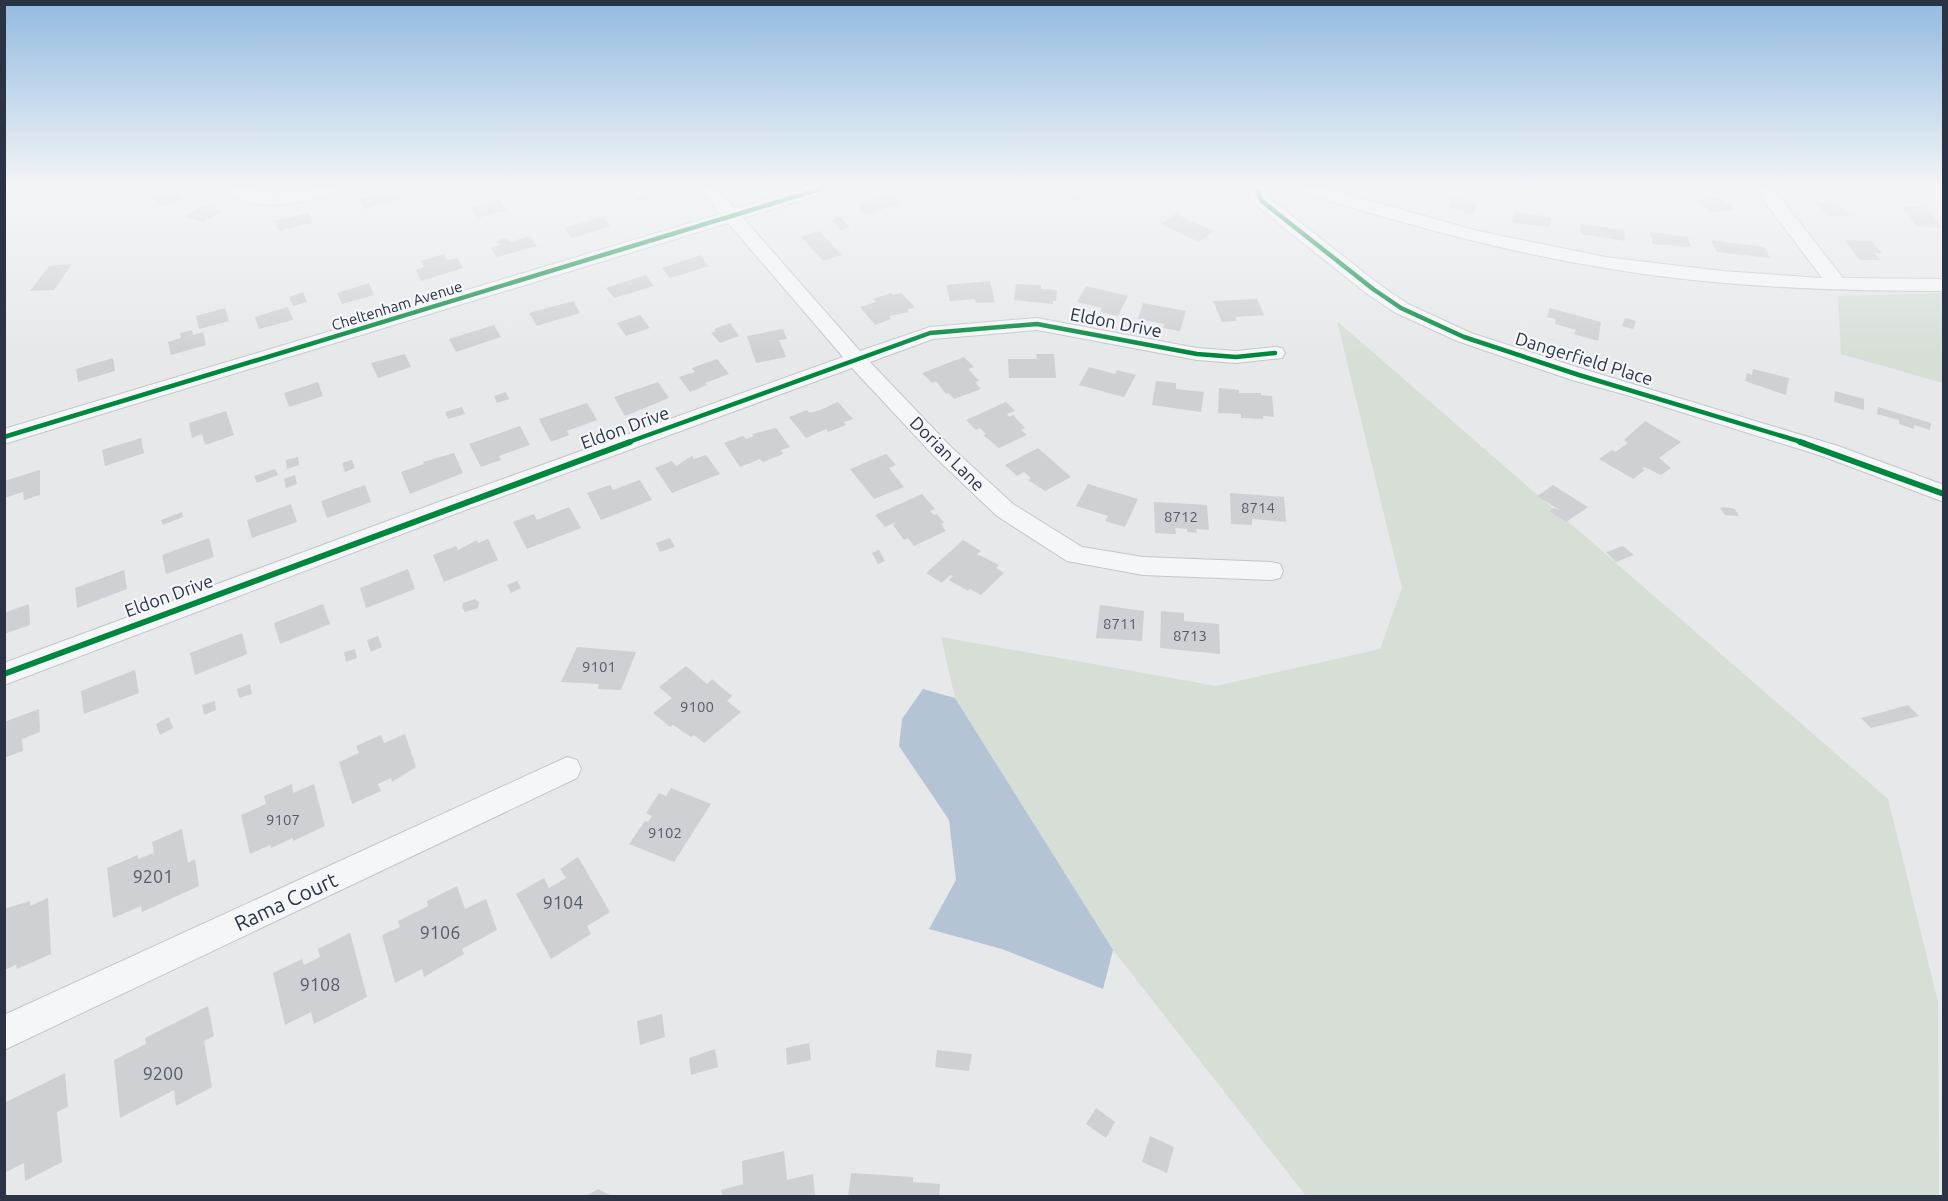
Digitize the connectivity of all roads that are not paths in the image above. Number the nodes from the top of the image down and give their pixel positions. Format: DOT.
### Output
graph roads {
  1 [pos="647,242"];
  2 [pos="755,242"];
  3 [pos="1313,242"];
  4 [pos="1510,242"];
  5 [pos="1805,242"];
  6 [pos="1838,285"];
  7 [pos="1944,285"];
  8 [pos="1275,353"];
  9 [pos="856,360"];
  10 [pos="4,437"];
  11 [pos="1944,494"];
  12 [pos="1271,571"];
  13 [pos="4,674"];
  14 [pos="567,769"];
  15 [pos="4,1033"];
  1 -- 10 [label="street, Cheltenham Avenue"];
  2 -- 9 [label="street, Dorian Lane"];
  3 -- 11 [label="street, Dangerfield Place"];
  4 -- 6 [label="street"];
  5 -- 6 [label="street"];
  6 -- 7 [label="street"];
  8 -- 9 [label="street, Eldon Drive"];
  9 -- 12 [label="street, Dorian Lane"];
  9 -- 13 [label="street, Eldon Drive"];
  14 -- 15 [label="street, Rama Court"];
}
